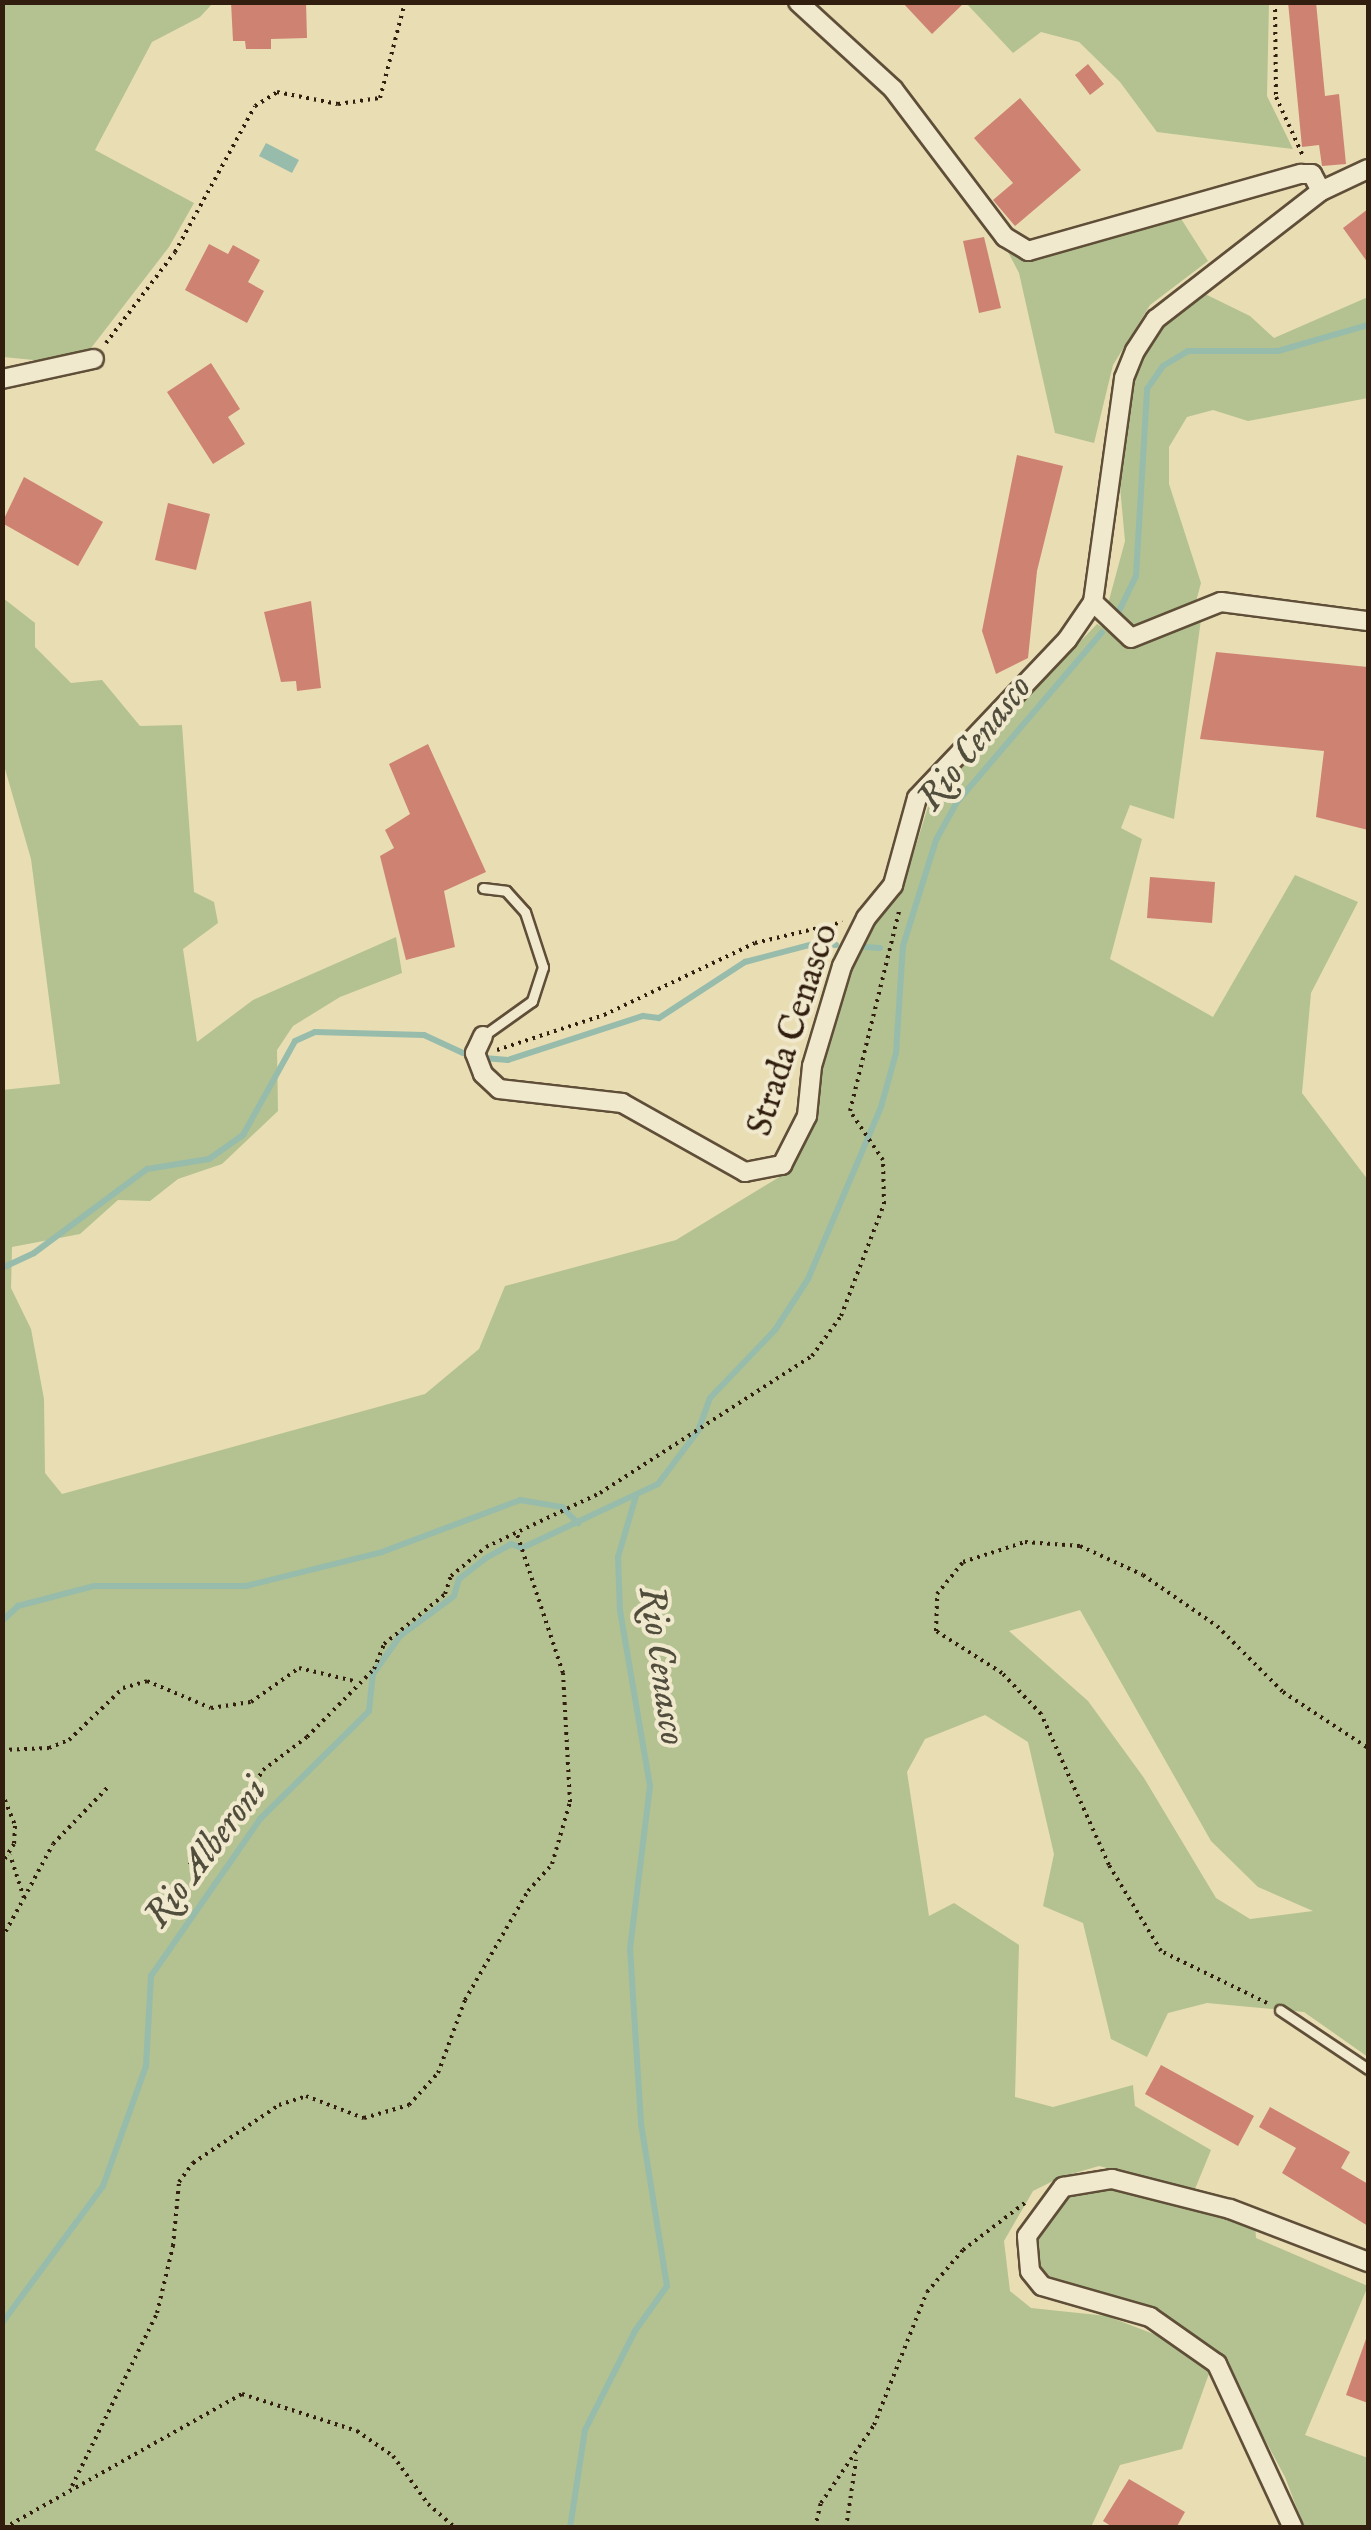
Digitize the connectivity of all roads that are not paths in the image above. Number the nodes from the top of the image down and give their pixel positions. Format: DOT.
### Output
graph roads {
  1 [pos="798,2"];
  2 [pos="1368,170"];
  3 [pos="1316,182"];
  4 [pos="94,359"];
  5 [pos="2,379"];
  6 [pos="1093,602"];
  7 [pos="1368,621"];
  8 [pos="483,888"];
  9 [pos="482,1040"];
  10 [pos="1280,2010"];
  11 [pos="1368,2069"];
  12 [pos="1368,2262"];
  13 [pos="1293,2528"];
  1 -- 3 [label="street"];
  2 -- 3 [label="street, Strada Cenasco"];
  3 -- 6 [label="street, Strada Cenasco"];
  4 -- 5 [label="street"];
  6 -- 7 [label="street"];
  6 -- 9 [label="street, Strada Cenasco"];
  8 -- 9 [label="lane"];
  10 -- 11 [label="lane"];
  12 -- 13 [label="street"];
}
